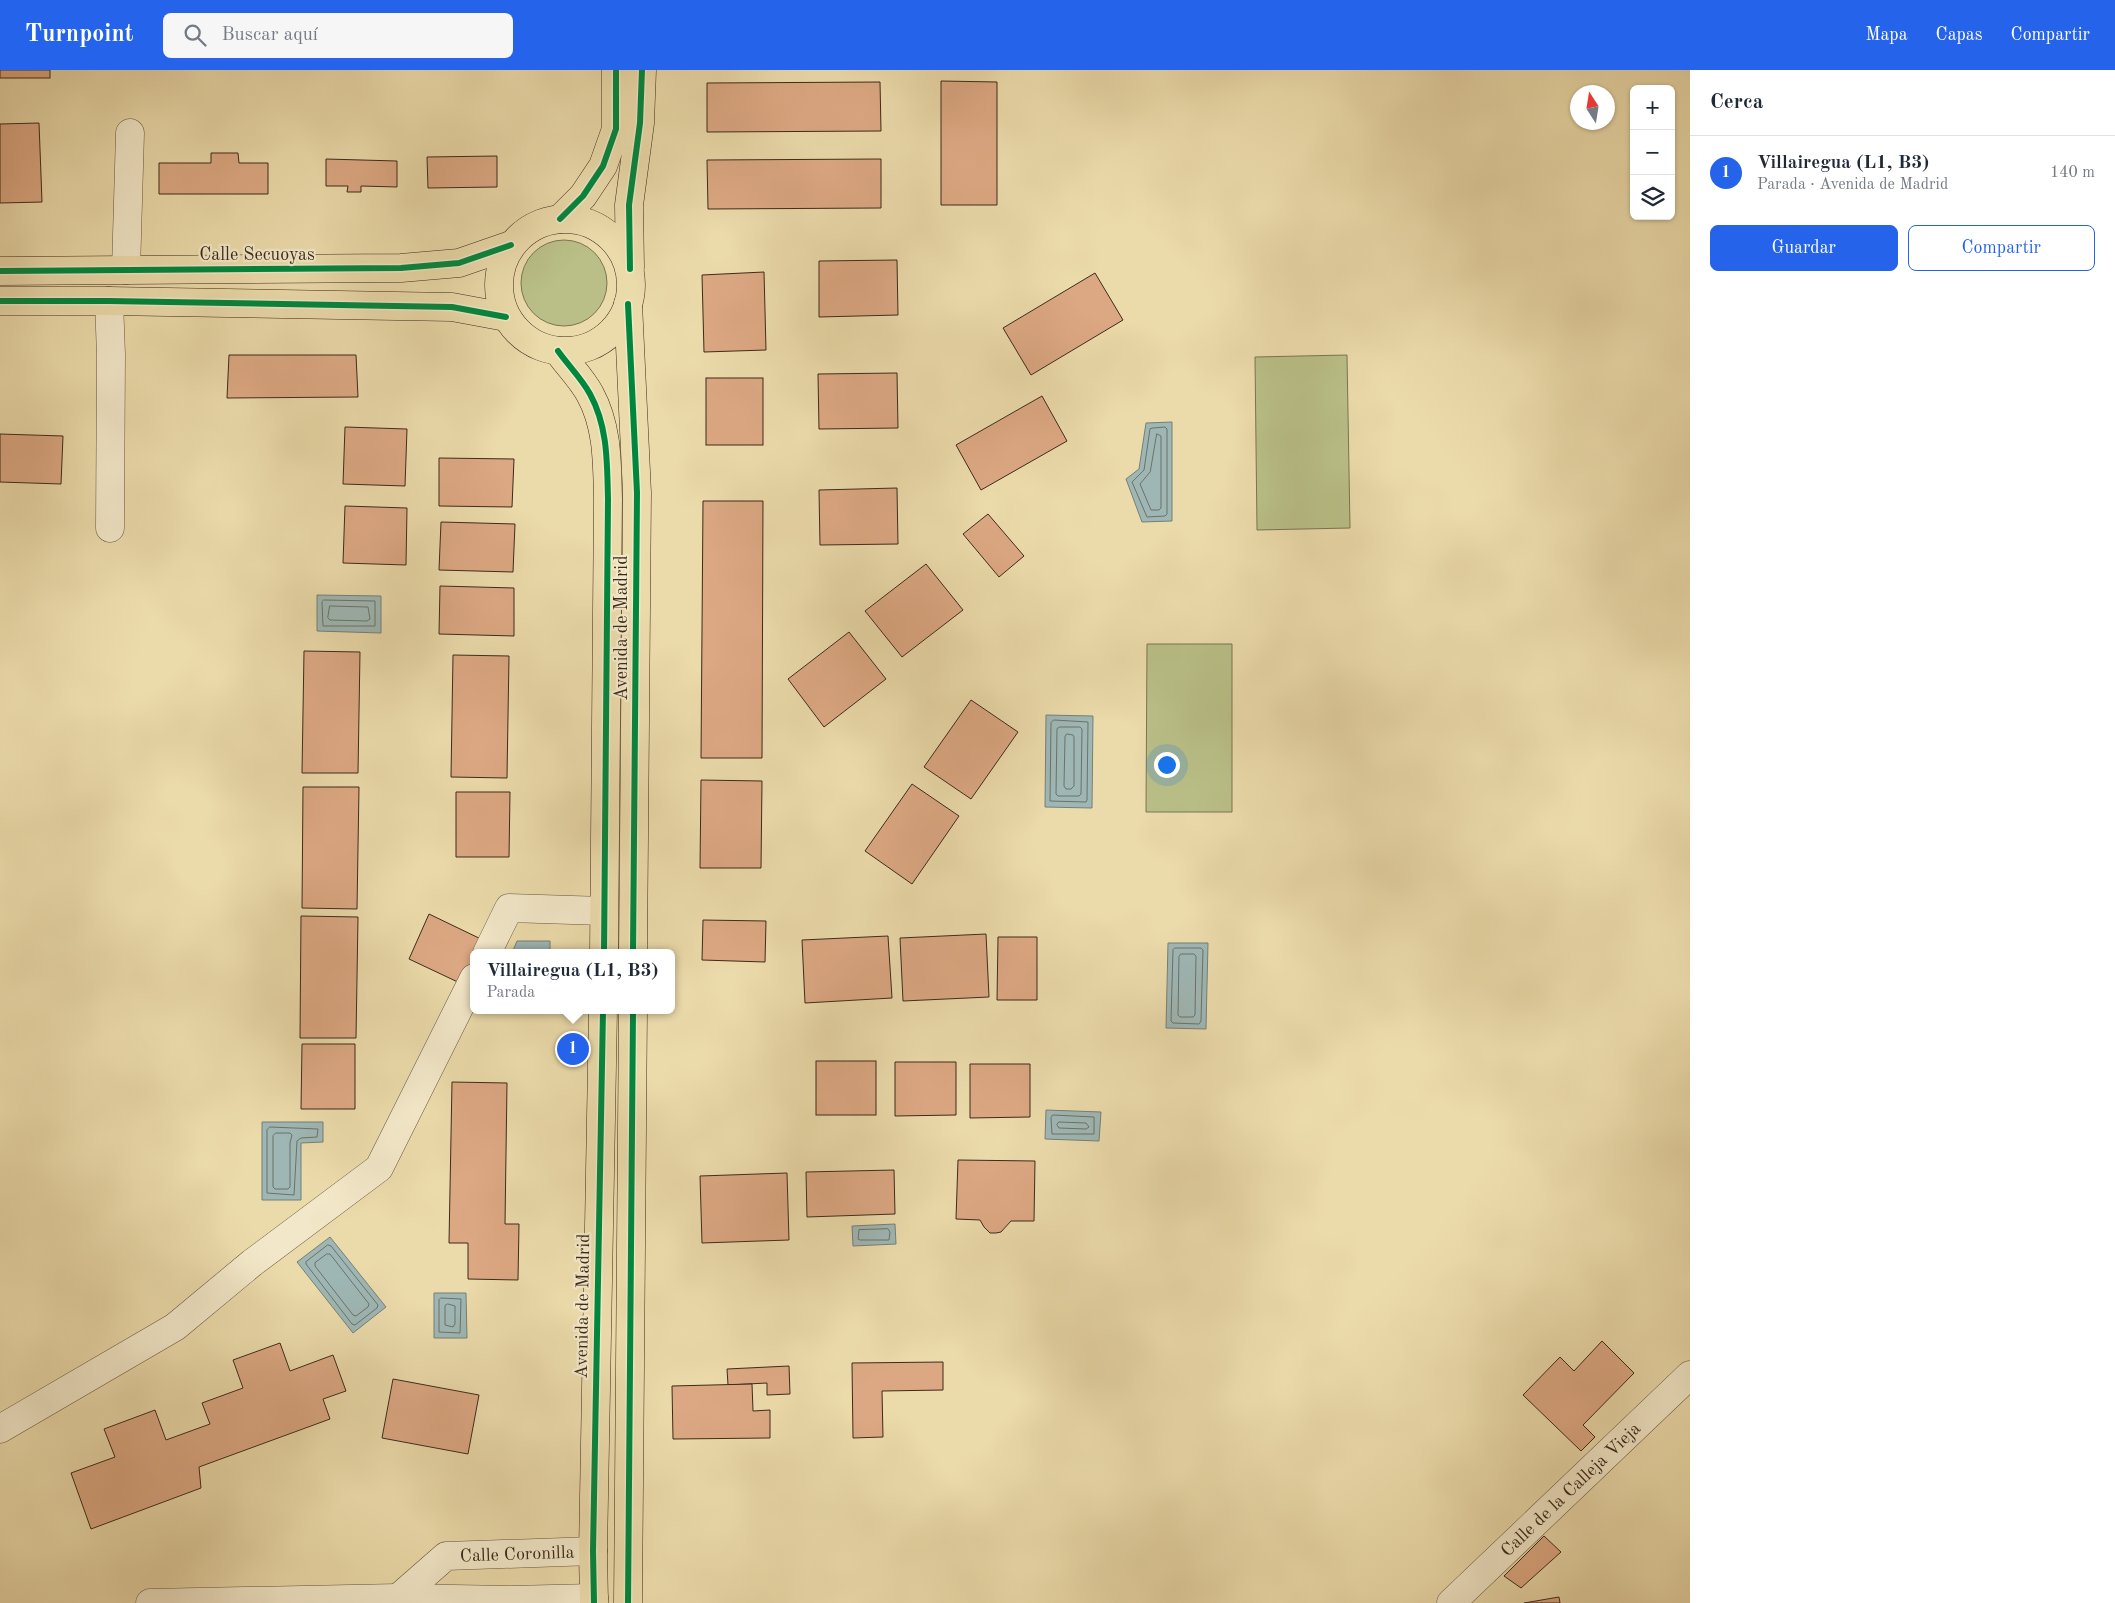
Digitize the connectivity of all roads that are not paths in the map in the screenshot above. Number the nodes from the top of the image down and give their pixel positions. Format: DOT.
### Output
graph roads {
  1 [pos="616,70"];
  2 [pos="642,70"];
  3 [pos="130,133"];
  4 [pos="560,219"];
  5 [pos="511,245"];
  6 [pos="630,269"];
  7 [pos="126,270"];
  8 [pos="0,271"];
  9 [pos="0,301"];
  10 [pos="109,301"];
  11 [pos="628,304"];
  12 [pos="506,317"];
  13 [pos="558,351"];
  14 [pos="110,528"];
  15 [pos="604,911"];
  16 [pos="489,949"];
  17 [pos="604,949"];
  18 [pos="633,949"];
  19 [pos="470,986"];
  20 [pos="602,1014"];
  21 [pos="633,1014"];
  22 [pos="1690,1375"];
  23 [pos="0,1429"];
  24 [pos="593,1551"];
  25 [pos="398,1598"];
  26 [pos="594,1600"];
  27 [pos="511,1601"];
  28 [pos="150,1603"];
  29 [pos="628,1603"];
  30 [pos="1451,1603"];
  1 -- 4 [label="main road"];
  2 -- 6 [label="main road"];
  3 -- 7 [label="street"];
  4 -- 5 [label="main road"];
  4 -- 6 [label="main road"];
  5 -- 7 [label="main road, Calle Secuoyas"];
  5 -- 12 [label="main road"];
  6 -- 11 [label="main road"];
  7 -- 8 [label="main road, Calle Secuoyas"];
  9 -- 10 [label="main road"];
  10 -- 12 [label="main road"];
  10 -- 14 [label="street"];
  11 -- 13 [label="main road"];
  11 -- 18 [label="main road, Avenida de Madrid"];
  12 -- 13 [label="main road"];
  13 -- 15 [label="main road, Avenida de Madrid"];
  15 -- 16 [label="street"];
  15 -- 17 [label="main road, Avenida de Madrid"];
  19 -- 23 [label="street"];
  20 -- 24 [label="main road, Avenida de Madrid"];
  21 -- 29 [label="main road"];
  22 -- 30 [label="street, Calle de la Calleja Vieja"];
  24 -- 25 [label="street, Calle Coronilla"];
  24 -- 26 [label="main road, Avenida de Madrid"];
  25 -- 27 [label="street"];
  25 -- 28 [label="street"];
  26 -- 27 [label="street"];
}
